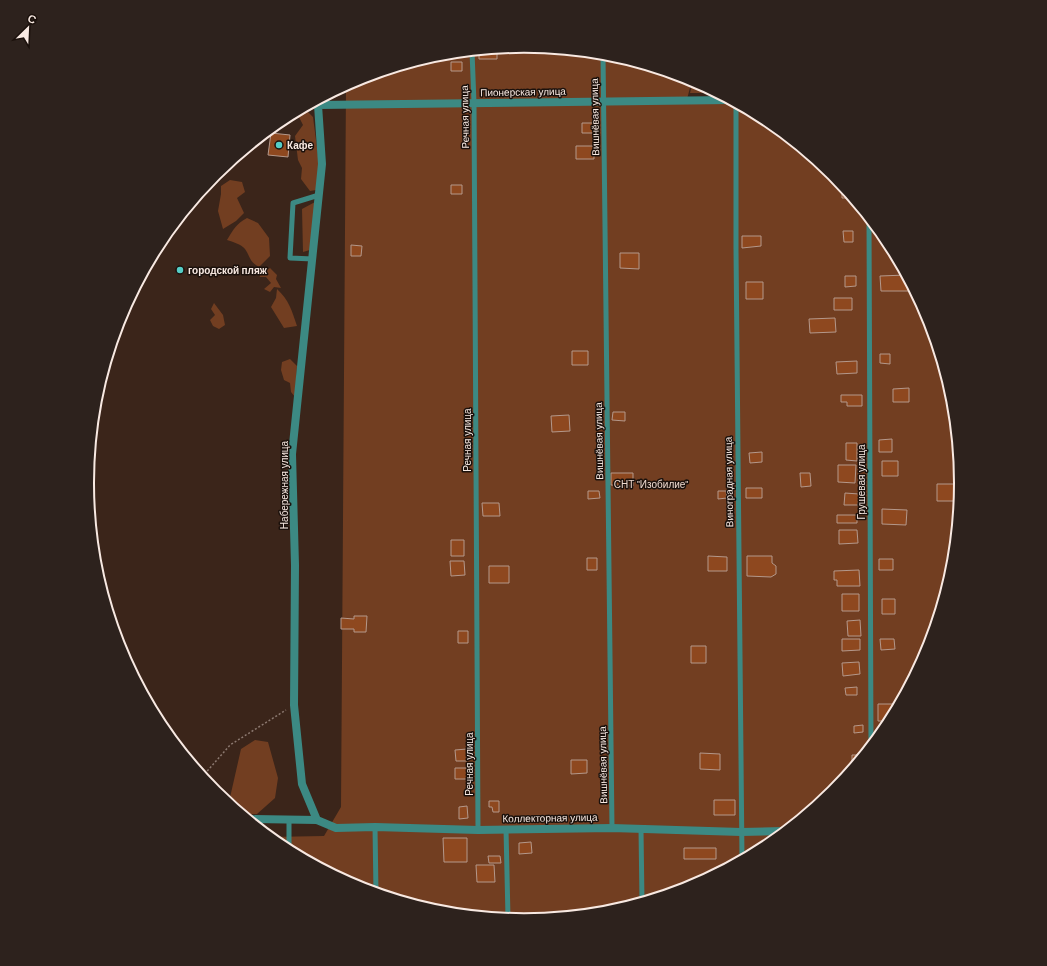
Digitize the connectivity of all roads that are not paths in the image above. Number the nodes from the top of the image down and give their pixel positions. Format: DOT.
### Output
graph roads {
  1 [pos="472,56"];
  2 [pos="603,60"];
  3 [pos="719,100"];
  4 [pos="604,101"];
  5 [pos="323,103"];
  6 [pos="474,103"];
  7 [pos="317,106"];
  8 [pos="736,110"];
  9 [pos="319,195"];
  10 [pos="869,227"];
  11 [pos="312,259"];
  12 [pos="871,736"];
  13 [pos="256,819"];
  14 [pos="289,820"];
  15 [pos="317,820"];
  16 [pos="375,828"];
  17 [pos="612,828"];
  18 [pos="506,829"];
  19 [pos="641,829"];
  20 [pos="478,830"];
  21 [pos="775,831"];
  22 [pos="742,832"];
  23 [pos="289,843"];
  24 [pos="742,853"];
  25 [pos="376,886"];
  26 [pos="642,896"];
  27 [pos="508,912"];
  1 -- 6 [label="lane, Речная улица"];
  2 -- 4 [label="lane, Вишнёвая улица"];
  3 -- 4 [label="street, Пионерская улица"];
  4 -- 6 [label="street, Пионерская улица"];
  4 -- 17 [label="lane, Вишнёвая улица"];
  5 -- 6 [label="street, Пионерская улица"];
  6 -- 20 [label="lane, Речная улица"];
  7 -- 9 [label="street, Набережная улица"];
  8 -- 22 [label="lane, Виноградная улица"];
  9 -- 11 [label="street, Набережная улица"];
  9 -- 11 [label="lane"];
  10 -- 12 [label="lane, Грушевая улица"];
  11 -- 15 [label="street, Набережная улица"];
  13 -- 14 [label="street"];
  14 -- 15 [label="street"];
  14 -- 23 [label="lane"];
  15 -- 16 [label="street, Коллекторная улица"];
  16 -- 20 [label="street, Коллекторная улица"];
  16 -- 25 [label="lane"];
  17 -- 18 [label="street, Коллекторная улица"];
  17 -- 19 [label="street, Коллекторная улица"];
  18 -- 20 [label="street, Коллекторная улица"];
  18 -- 27 [label="lane"];
  19 -- 22 [label="street, Коллекторная улица"];
  19 -- 26 [label="lane"];
  21 -- 22 [label="street, Коллекторная улица"];
  22 -- 24 [label="lane, Виноградная улица"];
}
